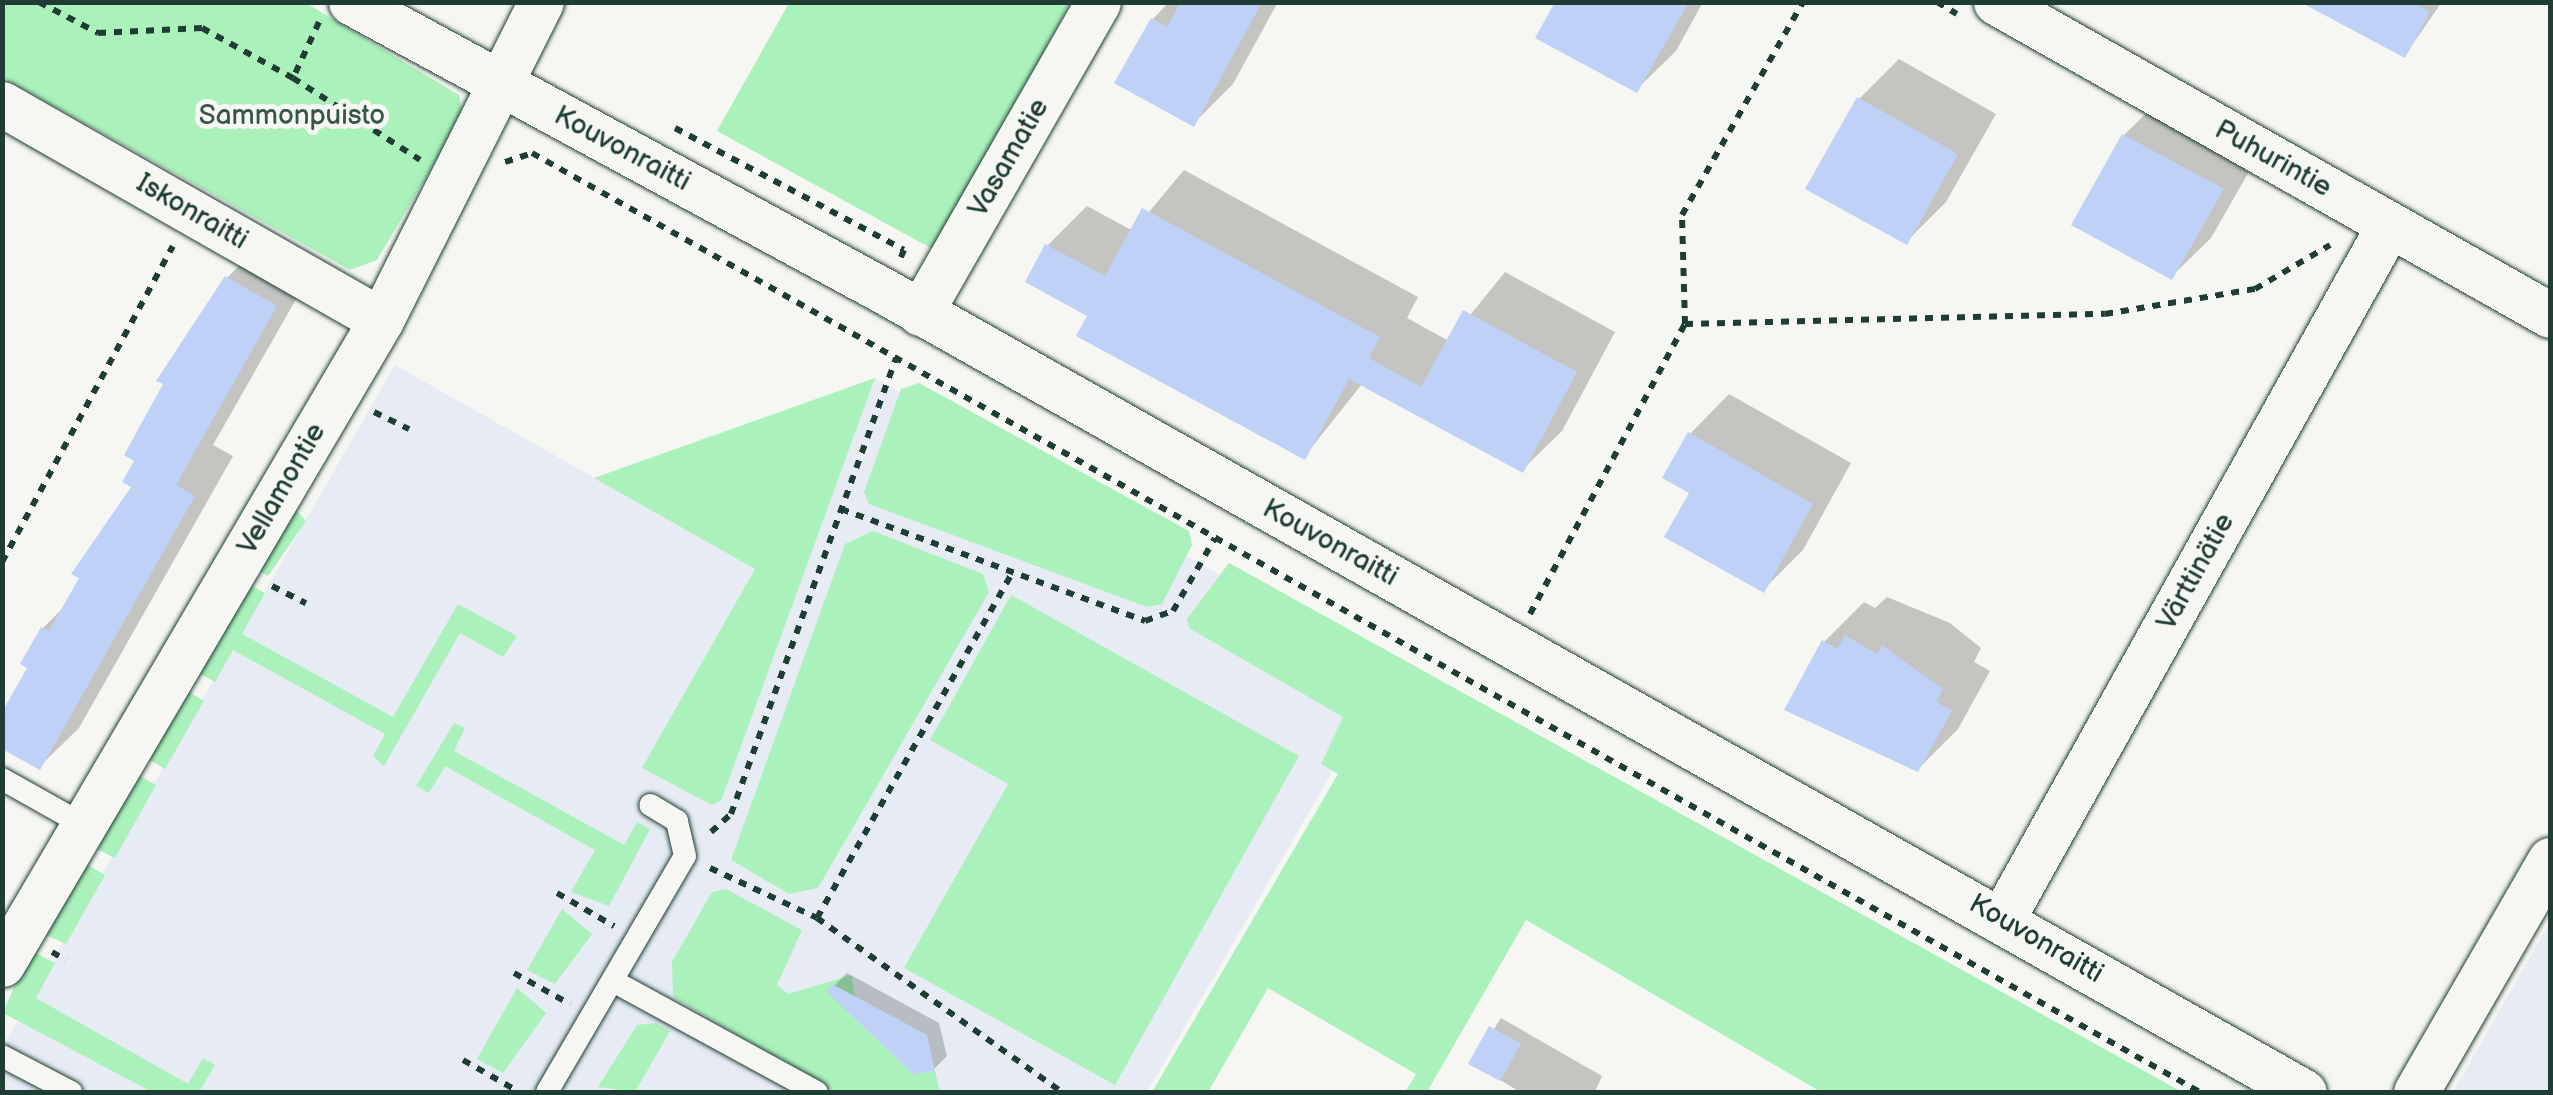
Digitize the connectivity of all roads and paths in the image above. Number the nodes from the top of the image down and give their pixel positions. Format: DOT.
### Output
graph roads {
  1 [pos="39,2"];
  2 [pos="328,2"];
  3 [pos="351,2"];
  4 [pos="541,2"];
  5 [pos="1098,2"];
  6 [pos="1803,2"];
  7 [pos="1996,2"];
  8 [pos="293,78"];
  9 [pos="496,84"];
  10 [pos="2,104"];
  11 [pos="461,189"];
  12 [pos="192,212"];
  13 [pos="2368,230"];
  14 [pos="920,313"];
  15 [pos="2550,316"];
  16 [pos="381,320"];
  17 [pos="1685,324"];
  18 [pos="896,358"];
  19 [pos="841,509"];
  20 [pos="1215,538"];
  21 [pos="2,562"];
  22 [pos="1012,572"];
  23 [pos="1513,646"];
  24 [pos="2,779"];
  25 [pos="650,805"];
  26 [pos="84,825"];
  27 [pos="685,856"];
  28 [pos="2550,860"];
  29 [pos="557,893"];
  30 [pos="817,918"];
  31 [pos="2002,919"];
  32 [pos="637,939"];
  33 [pos="2,964"];
  34 [pos="514,973"];
  35 [pos="613,981"];
  36 [pos="592,1017"];
  37 [pos="2,1056"];
  38 [pos="463,1060"];
  39 [pos="70,1092"];
  40 [pos="520,1092"];
  41 [pos="547,1092"];
  42 [pos="817,1092"];
  43 [pos="1062,1092"];
  44 [pos="2200,1092"];
  45 [pos="2304,1092"];
  46 [pos="2416,1092"];
  1 -- 8 [label="path"];
  2 -- 8 [label="path"];
  3 -- 9 [label="street, Kouvonraitti"];
  4 -- 9 [label="street, Vellamontie"];
  5 -- 14 [label="street, Vasamatie"];
  6 -- 17 [label="path"];
  7 -- 13 [label="street, Puhurintie"];
  8 -- 11 [label="path"];
  9 -- 11 [label="street, Vellamontie"];
  9 -- 14 [label="street, Kouvonraitti"];
  10 -- 12 [label="street, Iskonraitti"];
  11 -- 16 [label="street, Vellamontie"];
  11 -- 18 [label="path"];
  12 -- 16 [label="street, Iskonraitti"];
  12 -- 21 [label="path"];
  13 -- 15 [label="street, Puhurintie"];
  13 -- 17 [label="path"];
  13 -- 31 [label="street, Värttinätie"];
  14 -- 23 [label="street, Kouvonraitti"];
  16 -- 26 [label="street, Vellamontie"];
  17 -- 23 [label="path"];
  18 -- 19 [label="path"];
  18 -- 20 [label="path"];
  19 -- 22 [label="path"];
  19 -- 27 [label="path"];
  20 -- 22 [label="path"];
  20 -- 44 [label="path"];
  22 -- 30 [label="path"];
  23 -- 31 [label="street, Kouvonraitti"];
  24 -- 26 [label="lane"];
  25 -- 27 [label="lane"];
  26 -- 33 [label="street, Vellamontie"];
  27 -- 30 [label="path"];
  27 -- 32 [label="lane"];
  28 -- 46 [label="street"];
  29 -- 32 [label="path"];
  30 -- 43 [label="path"];
  31 -- 45 [label="street, Kouvonraitti"];
  32 -- 35 [label="lane"];
  34 -- 36 [label="path"];
  35 -- 36 [label="lane"];
  35 -- 42 [label="lane"];
  36 -- 41 [label="lane"];
  37 -- 39 [label="lane"];
  38 -- 40 [label="path"];
}
